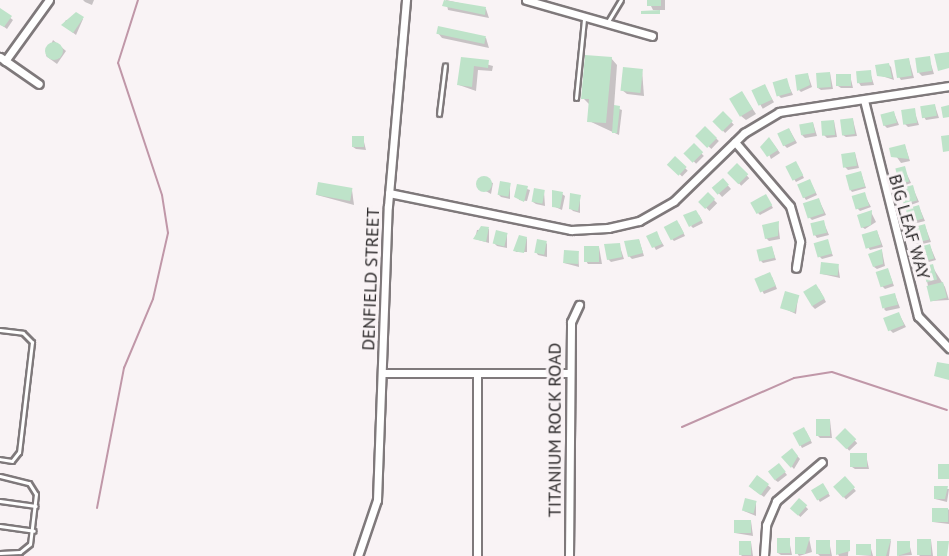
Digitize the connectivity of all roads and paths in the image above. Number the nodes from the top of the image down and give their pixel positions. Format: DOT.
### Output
graph roads {
  1 [pos="49,0"];
  2 [pos="406,0"];
  3 [pos="526,0"];
  4 [pos="621,0"];
  5 [pos="584,19"];
  6 [pos="606,24"];
  7 [pos="652,36"];
  8 [pos="2,59"];
  9 [pos="445,66"];
  10 [pos="39,84"];
  11 [pos="949,86"];
  12 [pos="576,99"];
  13 [pos="864,100"];
  14 [pos="439,114"];
  15 [pos="735,142"];
  16 [pos="389,192"];
  17 [pos="796,268"];
  18 [pos="579,306"];
  19 [pos="0,330"];
  20 [pos="949,348"];
  21 [pos="383,373"];
  22 [pos="569,373"];
  23 [pos="477,374"];
  24 [pos="0,459"];
  25 [pos="822,462"];
  26 [pos="0,476"];
  27 [pos="0,501"];
  28 [pos="36,506"];
  29 [pos="0,526"];
  30 [pos="34,531"];
  31 [pos="0,554"];
  32 [pos="358,556"];
  33 [pos="477,556"];
  34 [pos="569,556"];
  35 [pos="764,556"];
  1 -- 8 [label="street"];
  2 -- 16 [label="street, DENFIELD STREET"];
  3 -- 5 [label="street"];
  4 -- 6 [label="lane"];
  5 -- 6 [label="street"];
  5 -- 12 [label="lane"];
  6 -- 7 [label="street"];
  8 -- 10 [label="street"];
  9 -- 14 [label="lane"];
  11 -- 13 [label="street"];
  13 -- 15 [label="street"];
  13 -- 20 [label="street, BIG LEAF WAY"];
  15 -- 16 [label="street"];
  15 -- 17 [label="street"];
  16 -- 21 [label="street, DENFIELD STREET"];
  18 -- 22 [label="street, TITANIUM ROCK ROAD"];
  19 -- 24 [label="lane"];
  21 -- 23 [label="street"];
  21 -- 32 [label="street, DENFIELD STREET"];
  22 -- 23 [label="street"];
  22 -- 34 [label="street, TITANIUM ROCK ROAD"];
  23 -- 33 [label="street"];
  25 -- 35 [label="street"];
  26 -- 28 [label="lane"];
  27 -- 28 [label="lane"];
  28 -- 30 [label="lane"];
  29 -- 30 [label="lane"];
  30 -- 31 [label="lane"];
}
